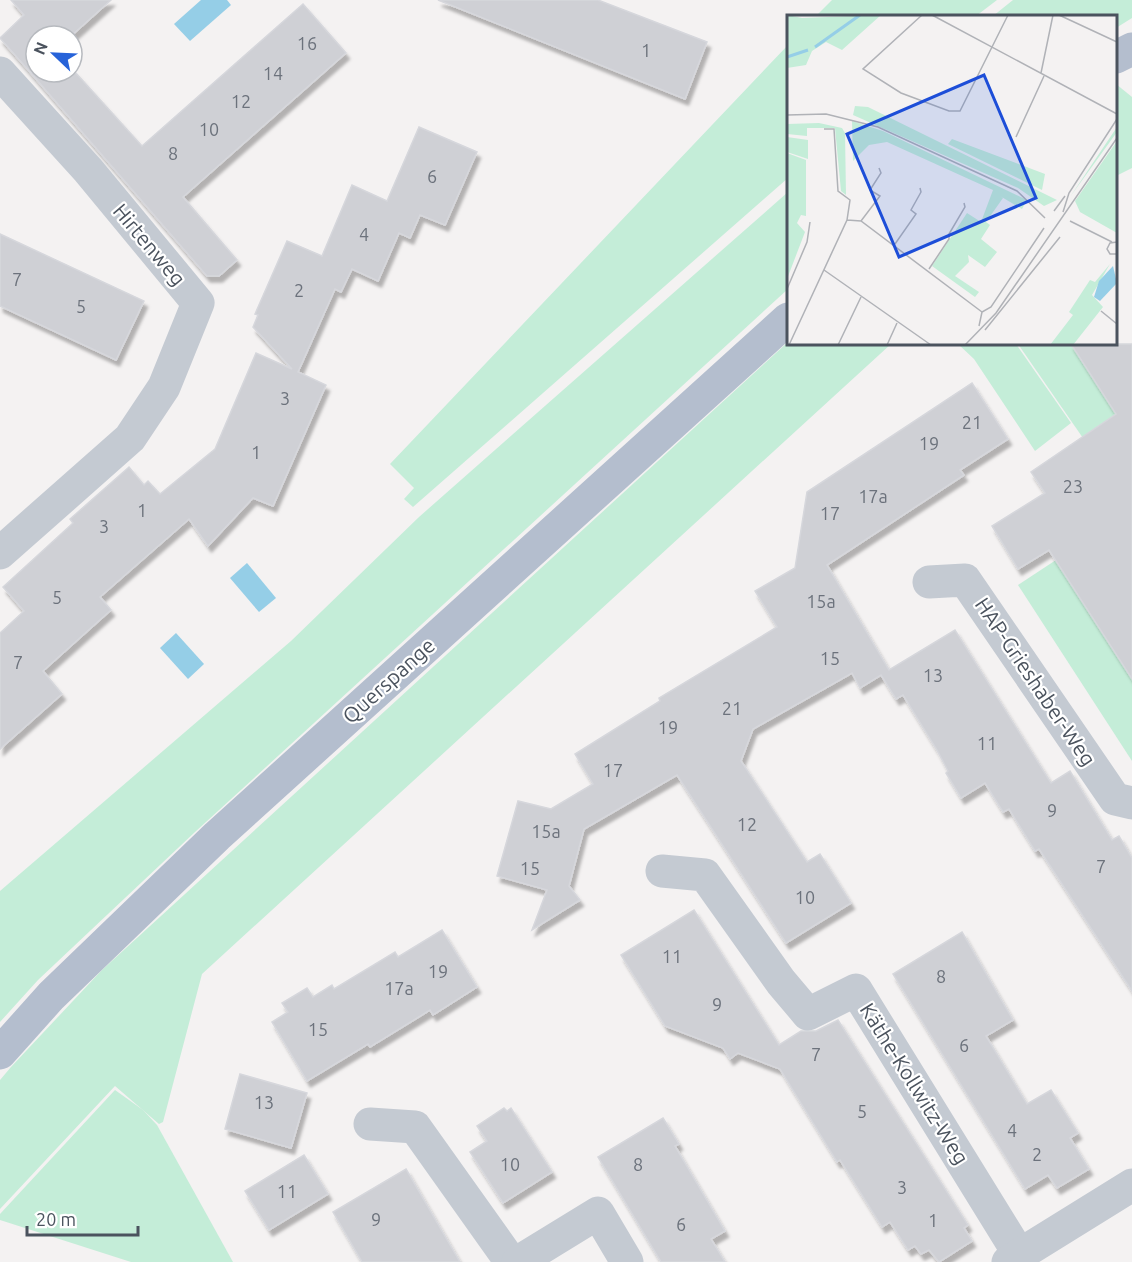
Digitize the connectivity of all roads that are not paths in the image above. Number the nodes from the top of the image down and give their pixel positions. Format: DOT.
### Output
graph roads {
  1 [pos="1132,50"];
  2 [pos="1117,57"];
  3 [pos="0,73"];
  4 [pos="787,322"];
  5 [pos="0,553"];
  6 [pos="929,582"];
  7 [pos="1132,803"];
  8 [pos="662,871"];
  9 [pos="0,1053"];
  10 [pos="370,1124"];
  11 [pos="1132,1185"];
  12 [pos="1013,1258"];
  13 [pos="511,1262"];
  14 [pos="518,1262"];
  15 [pos="627,1262"];
  1 -- 2 [label="main road"];
  3 -- 5 [label="street, Hirtenweg"];
  4 -- 9 [label="main road, Querspange"];
  6 -- 7 [label="street, HAP-Grieshaber-Weg"];
  8 -- 12 [label="street, Käthe-Kollwitz-Weg"];
  10 -- 13 [label="street"];
  11 -- 12 [label="street"];
  14 -- 15 [label="street"];
}
